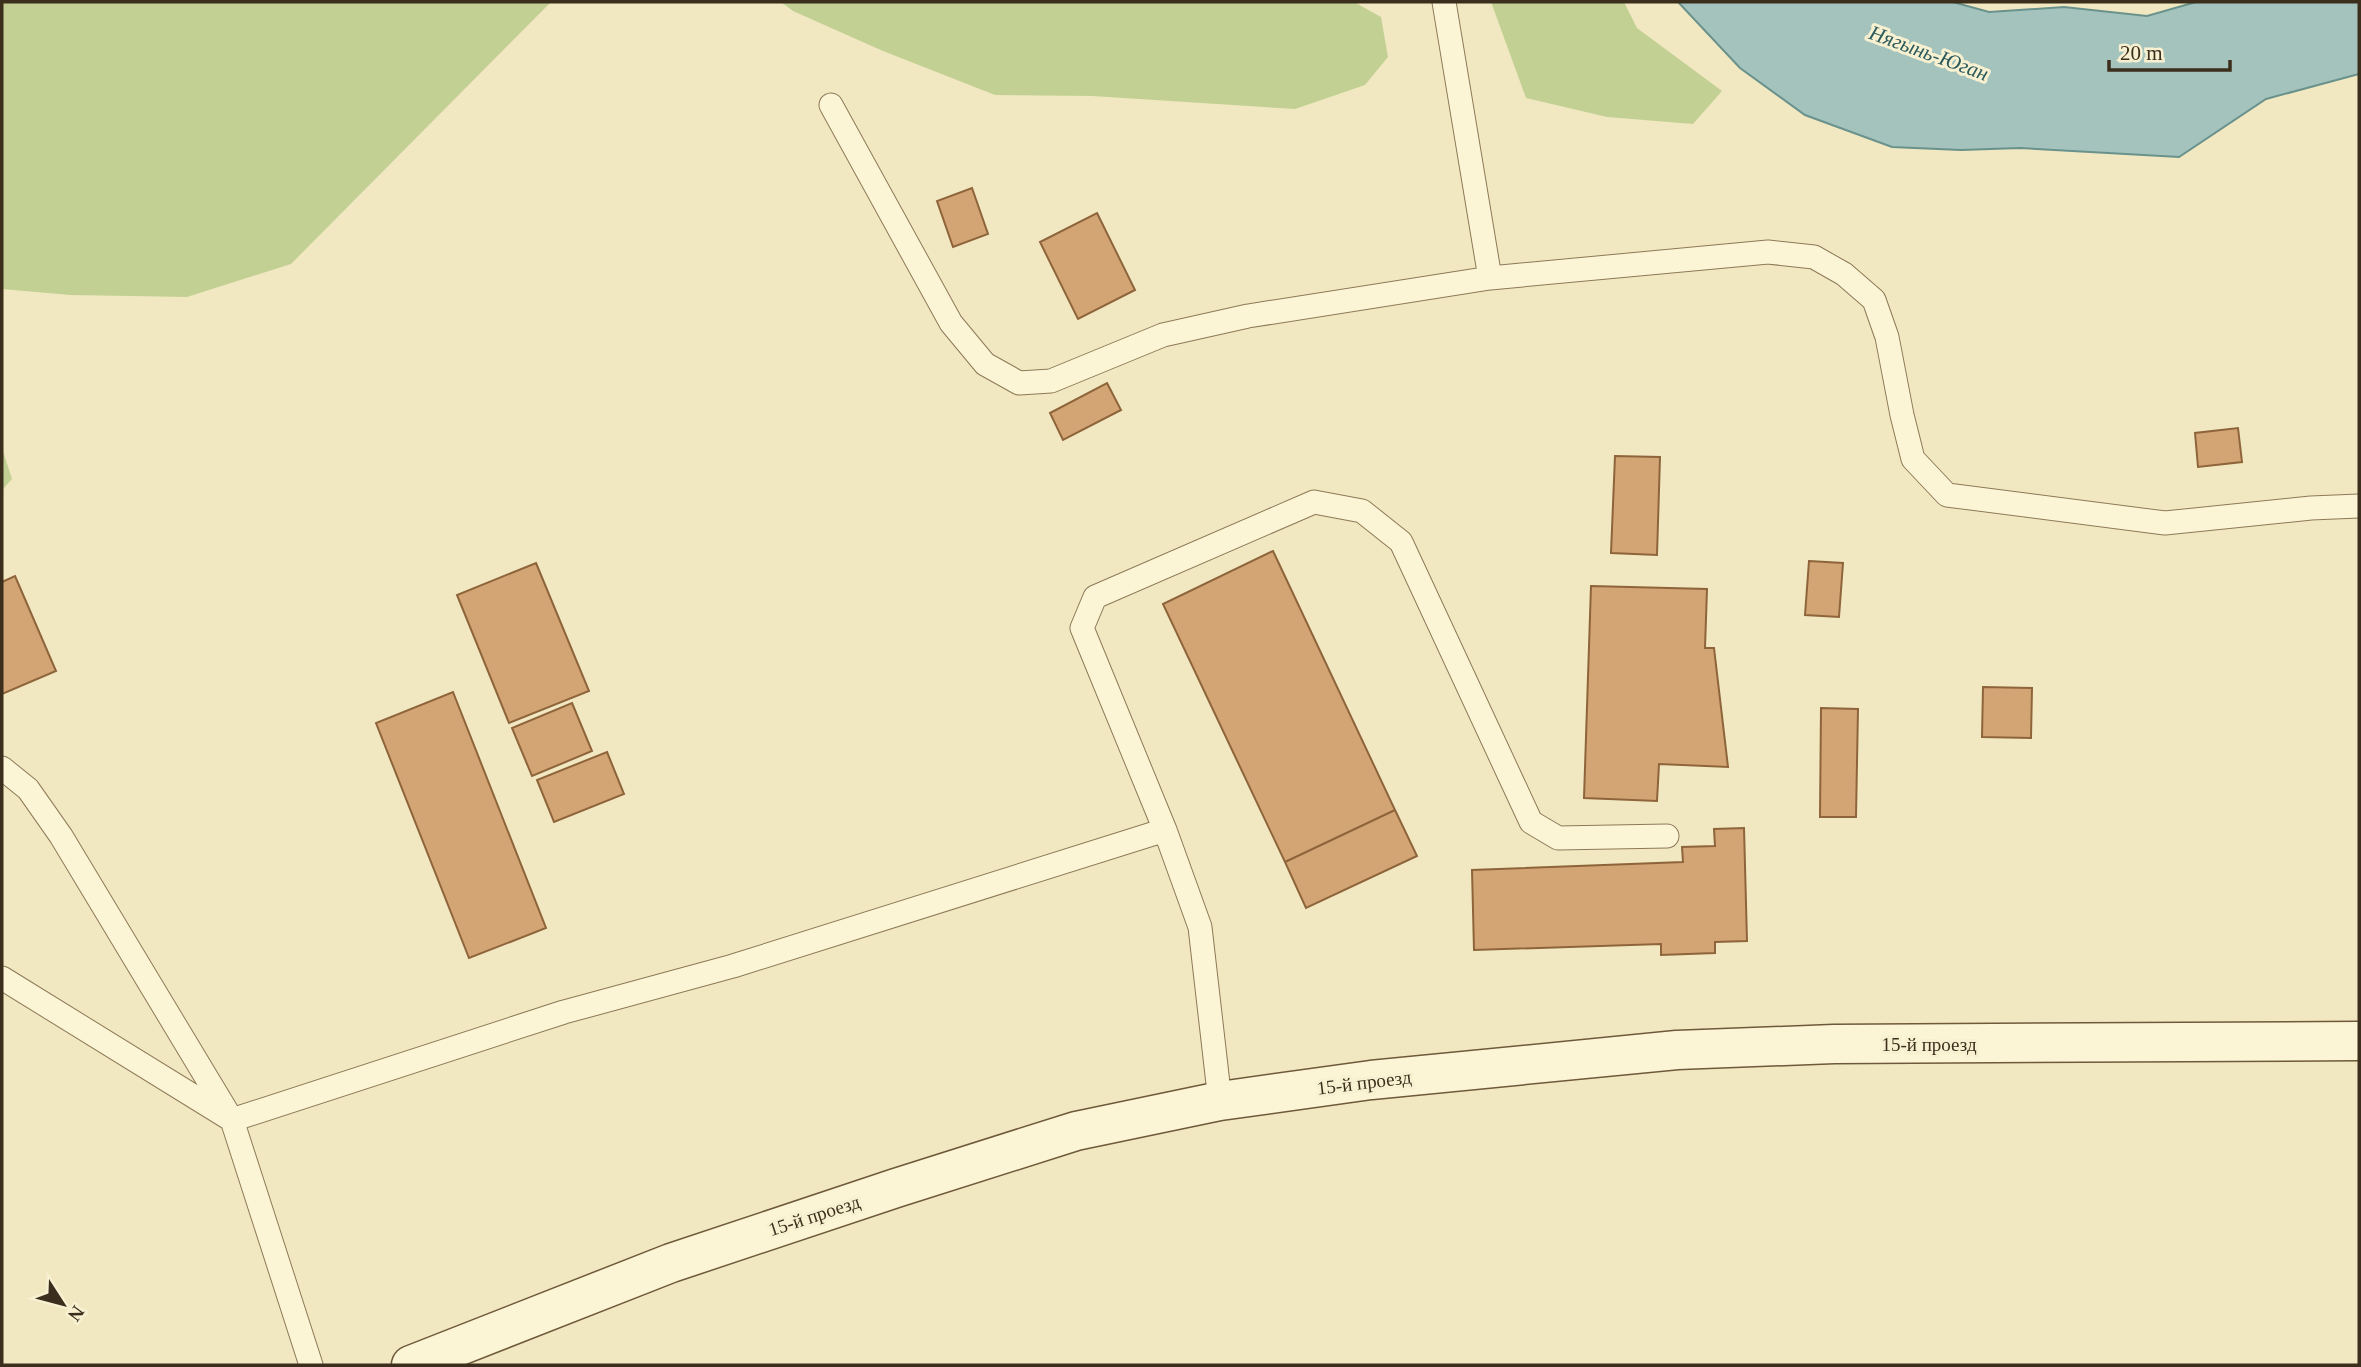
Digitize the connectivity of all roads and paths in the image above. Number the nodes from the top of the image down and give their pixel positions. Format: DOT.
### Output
graph roads {
  1 [pos="1444,2"];
  2 [pos="831,105"];
  3 [pos="1490,278"];
  4 [pos="2359,506"];
  5 [pos="2,768"];
  6 [pos="1165,830"];
  7 [pos="1667,836"];
  8 [pos="2,978"];
  9 [pos="2359,1041"];
  10 [pos="1220,1101"];
  11 [pos="232,1119"];
  12 [pos="311,1365"];
  13 [pos="411,1365"];
  1 -- 3 [label="lane"];
  2 -- 3 [label="lane"];
  3 -- 4 [label="lane"];
  5 -- 11 [label="lane"];
  6 -- 7 [label="lane"];
  6 -- 10 [label="lane"];
  6 -- 11 [label="lane"];
  8 -- 11 [label="lane"];
  9 -- 10 [label="main road, 15-й проезд"];
  10 -- 13 [label="main road, 15-й проезд"];
  11 -- 12 [label="lane"];
}
